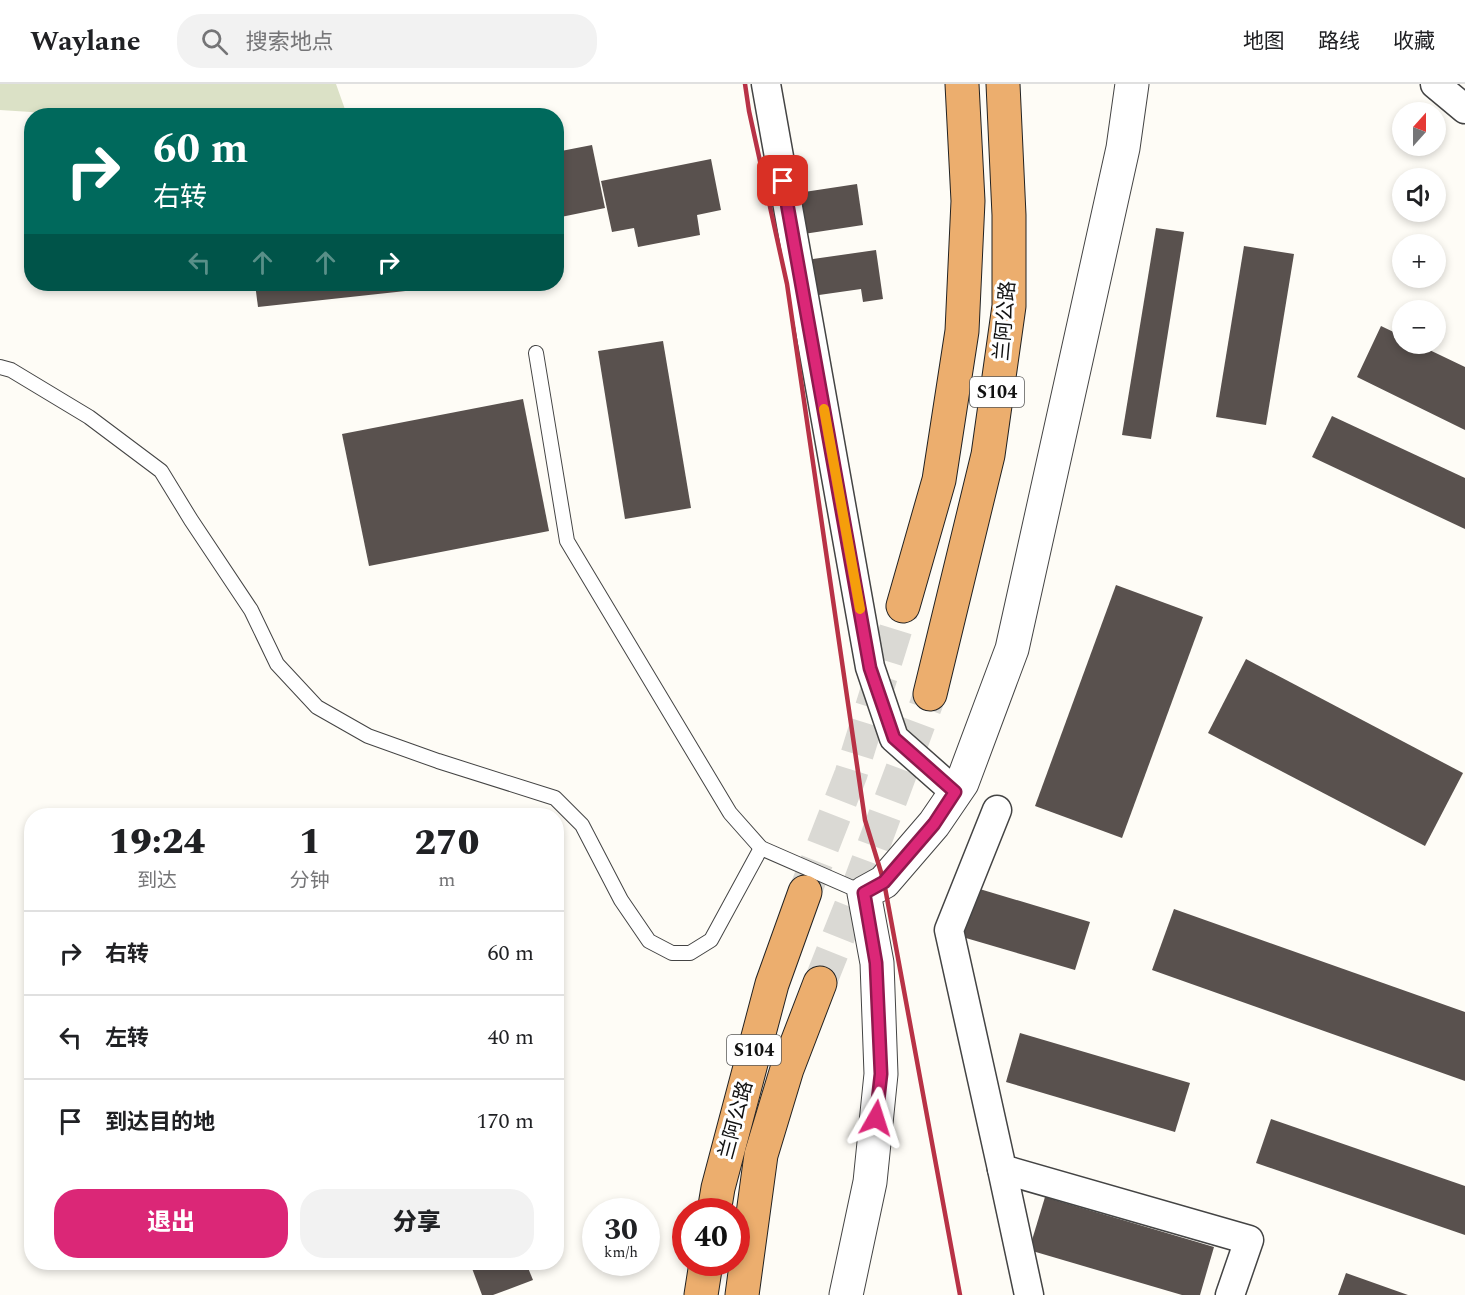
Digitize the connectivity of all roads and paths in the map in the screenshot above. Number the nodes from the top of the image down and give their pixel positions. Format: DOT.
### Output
graph roads {
  1 [pos="766,84"];
  2 [pos="962,84"];
  3 [pos="1003,84"];
  4 [pos="1132,84"];
  5 [pos="1435,84"];
  6 [pos="1465,110"];
  7 [pos="536,353"];
  8 [pos="0,367"];
  9 [pos="903,606"];
  10 [pos="930,694"];
  11 [pos="955,792"];
  12 [pos="997,810"];
  13 [pos="761,848"];
  14 [pos="805,892"];
  15 [pos="864,893"];
  16 [pos="820,983"];
  17 [pos="1002,1169"];
  18 [pos="716,1198"];
  19 [pos="704,1276"];
  20 [pos="701,1295"];
  21 [pos="742,1295"];
  22 [pos="846,1295"];
  23 [pos="1029,1295"];
  24 [pos="1230,1295"];
  1 -- 11 [label="street"];
  2 -- 9 [label="highway, S104"];
  3 -- 10 [label="highway, 兰阿公路 / S104"];
  4 -- 11 [label="street"];
  5 -- 6 [label="street"];
  7 -- 13 [label="lane"];
  8 -- 13 [label="lane"];
  11 -- 15 [label="street"];
  12 -- 17 [label="street"];
  13 -- 15 [label="lane"];
  14 -- 18 [label="highway, 兰阿公路 / S104"];
  15 -- 22 [label="street"];
  16 -- 21 [label="highway, 兰阿公路 / S104"];
  17 -- 23 [label="street"];
  17 -- 24 [label="street"];
  19 -- 20 [label="highway"];
}
